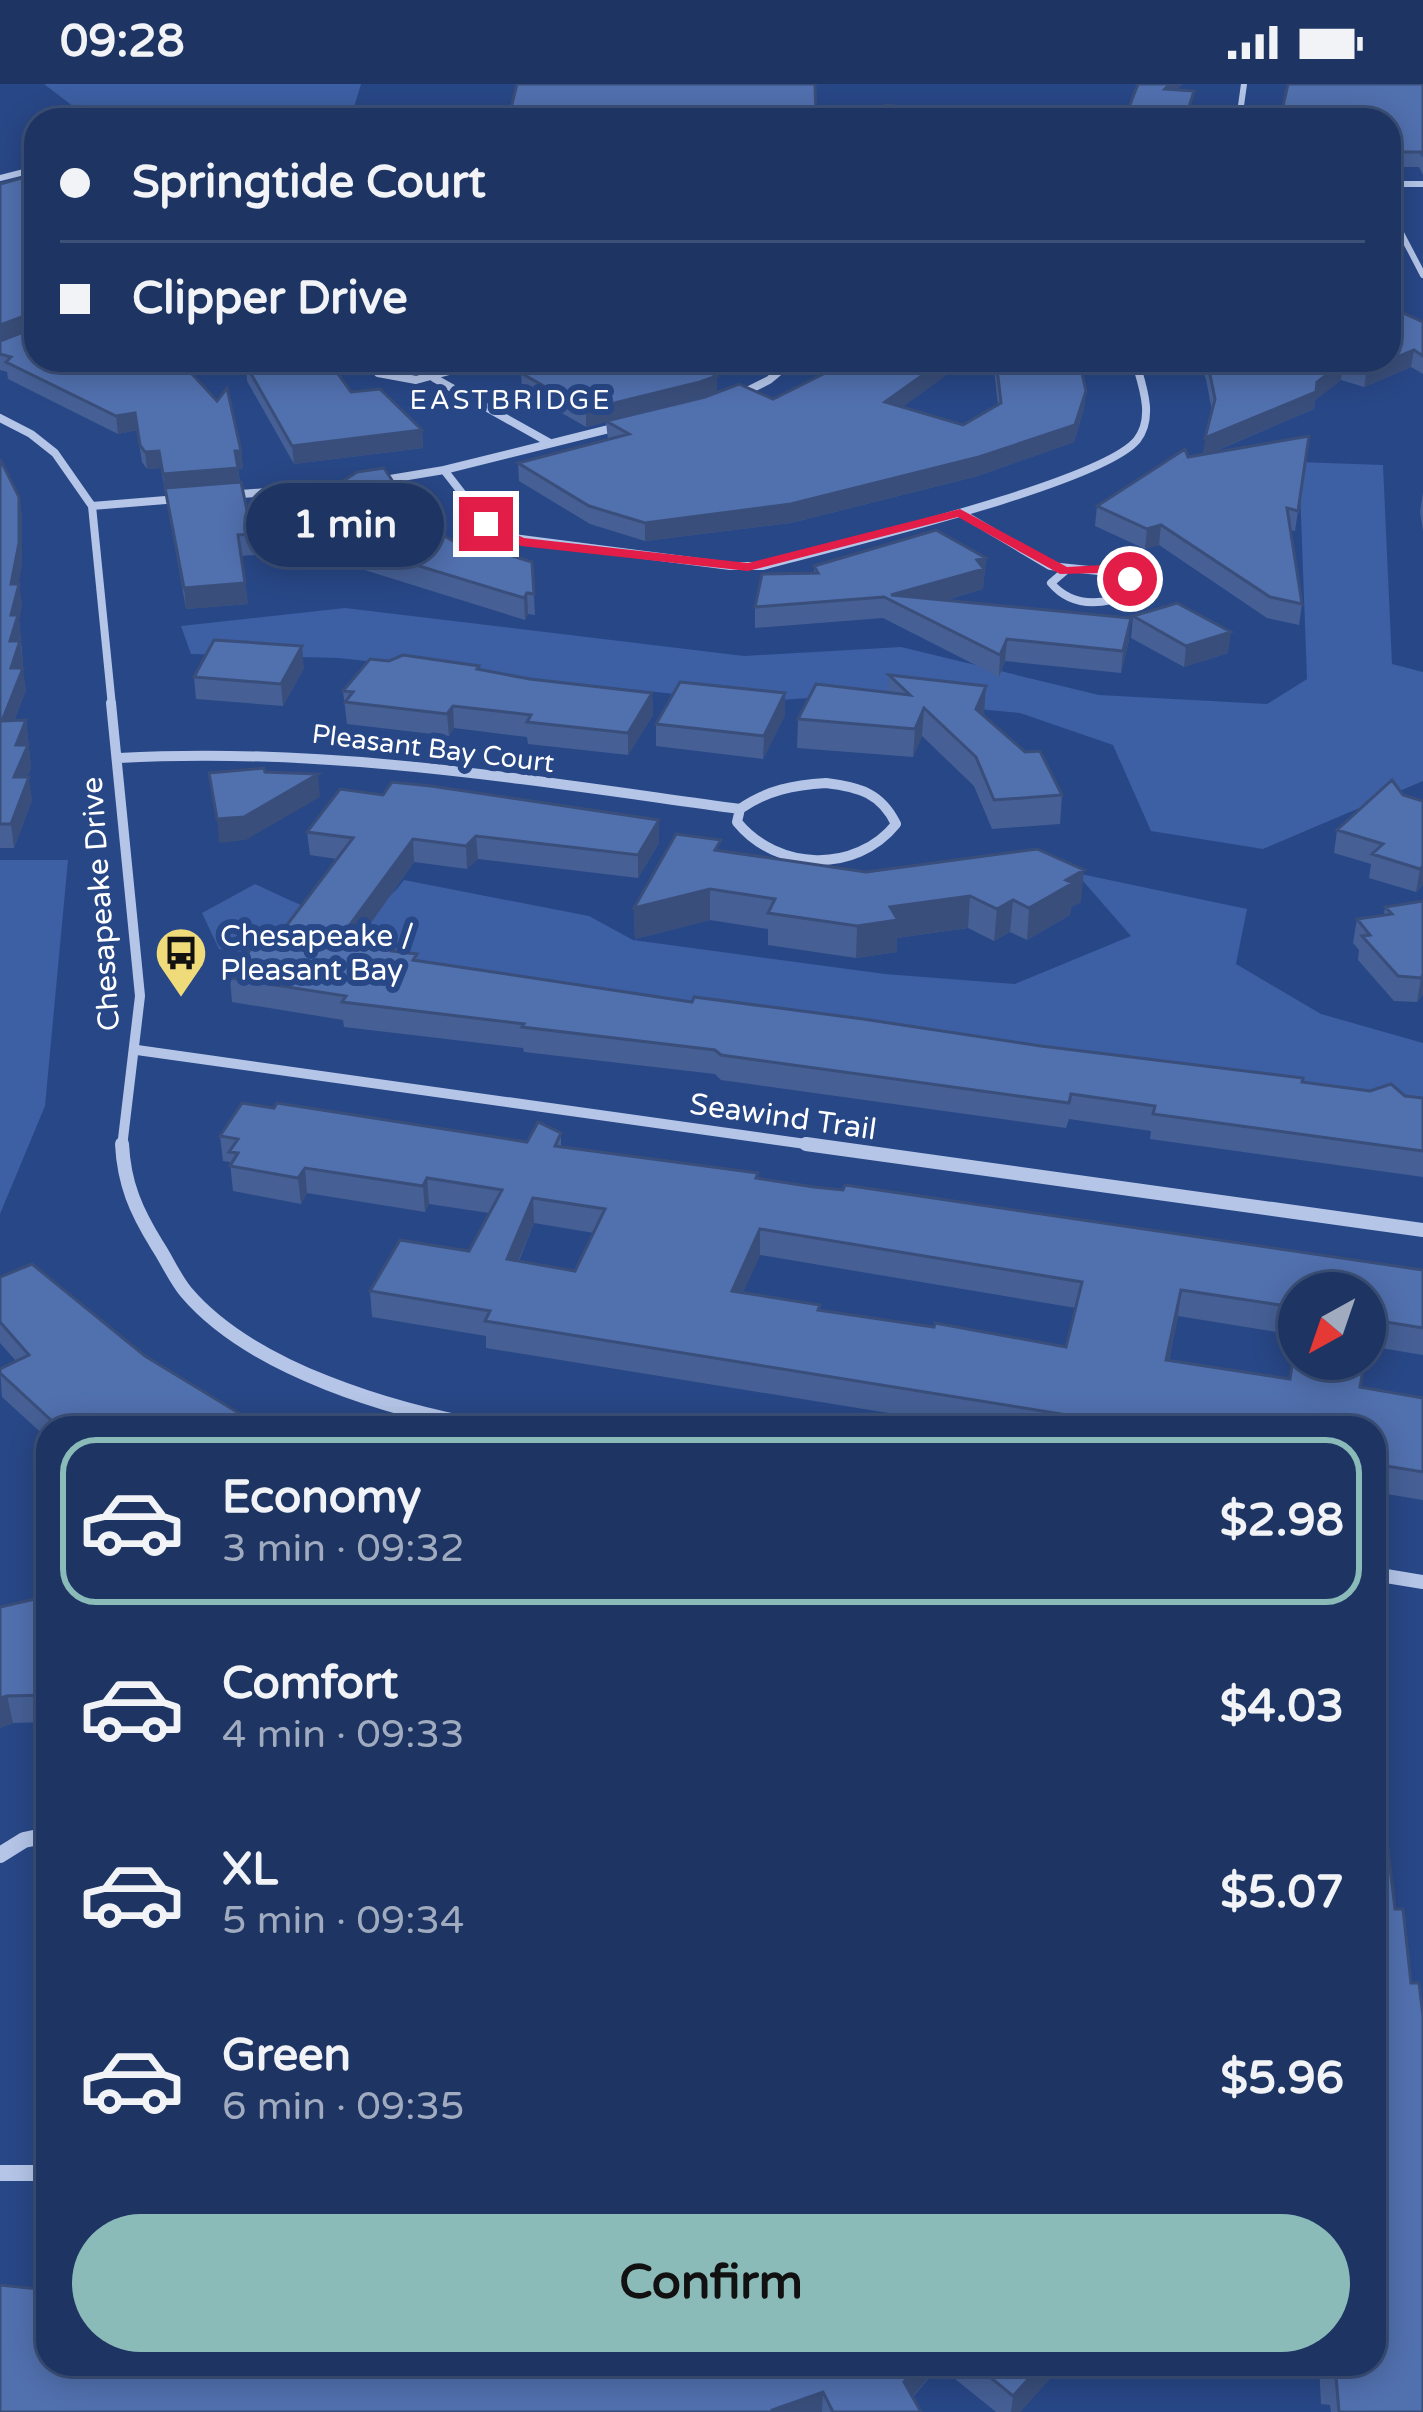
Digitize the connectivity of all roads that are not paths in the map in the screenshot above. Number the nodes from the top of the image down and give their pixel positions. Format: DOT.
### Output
graph roads {
  1 [pos="1401,233"];
  2 [pos="1423,275"];
  3 [pos="380,372"];
  4 [pos="448,372"];
  5 [pos="779,372"];
  6 [pos="1138,372"];
  7 [pos="434,378"];
  8 [pos="722,400"];
  9 [pos="0,418"];
  10 [pos="637,422"];
  11 [pos="550,443"];
  12 [pos="444,470"];
  13 [pos="207,497"];
  14 [pos="184,499"];
  15 [pos="92,506"];
  16 [pos="960,512"];
  17 [pos="1065,571"];
  18 [pos="119,758"];
  19 [pos="740,808"];
  20 [pos="136,1050"];
  21 [pos="1423,1230"];
  22 [pos="427,1416"];
  23 [pos="1386,1576"];
  24 [pos="1423,1582"];
  25 [pos="36,1837"];
  26 [pos="0,1855"];
  27 [pos="0,2173"];
  28 [pos="36,2173"];
  1 -- 2 [label="street"];
  3 -- 7 [label="street"];
  4 -- 7 [label="street"];
  5 -- 8 [label="street"];
  6 -- 16 [label="street"];
  7 -- 11 [label="street"];
  9 -- 15 [label="street, Chesapeake Drive"];
  10 -- 11 [label="street"];
  11 -- 12 [label="street"];
  12 -- 13 [label="street"];
  12 -- 16 [label="street"];
  14 -- 15 [label="street"];
  15 -- 18 [label="street, Chesapeake Drive"];
  16 -- 17 [label="street"];
  17 -- 17 [label="street"];
  18 -- 19 [label="street, Pleasant Bay Court"];
  18 -- 20 [label="street, Chesapeake Drive"];
  19 -- 19 [label="street, Pleasant Bay Court"];
  20 -- 21 [label="street, Seawind Trail"];
  20 -- 22 [label="street, Chesapeake Drive"];
  23 -- 24 [label="street"];
  25 -- 26 [label="street"];
  27 -- 28 [label="street"];
}
